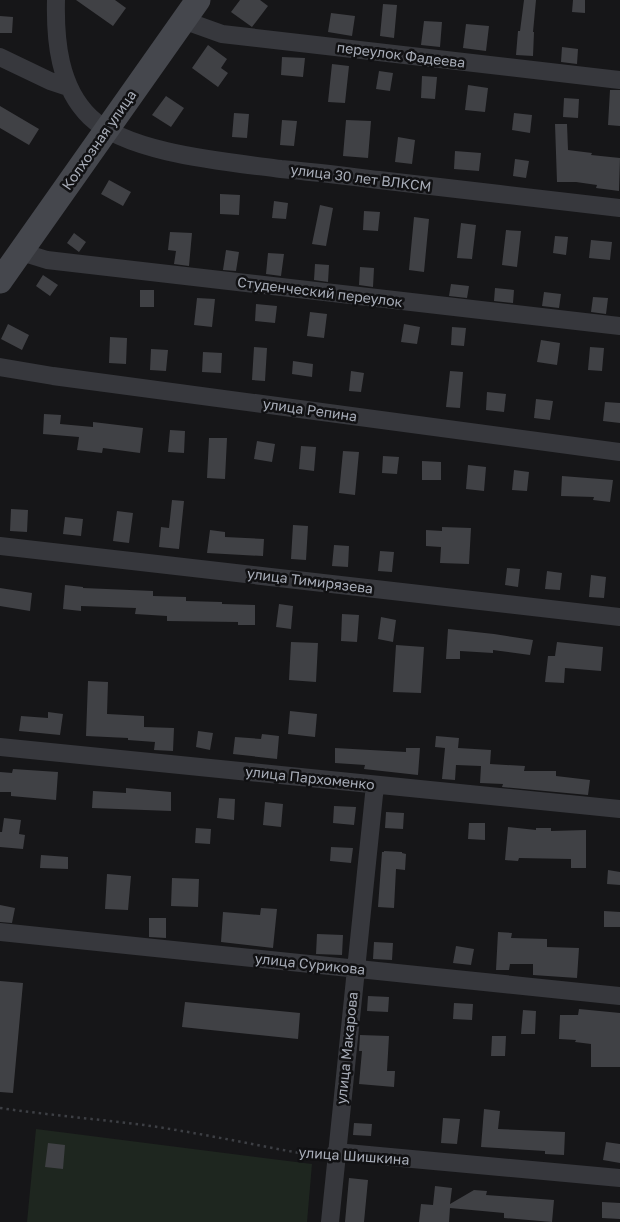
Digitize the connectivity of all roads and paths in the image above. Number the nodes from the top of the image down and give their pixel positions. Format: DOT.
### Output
graph roads {
  1 [pos="56,0"];
  2 [pos="198,0"];
  3 [pos="183,20"];
  4 [pos="0,57"];
  5 [pos="620,80"];
  6 [pos="68,87"];
  7 [pos="106,130"];
  8 [pos="620,208"];
  9 [pos="21,252"];
  10 [pos="0,281"];
  11 [pos="620,326"];
  12 [pos="0,367"];
  13 [pos="620,452"];
  14 [pos="0,546"];
  15 [pos="620,617"];
  16 [pos="0,747"];
  17 [pos="374,784"];
  18 [pos="620,809"];
  19 [pos="0,932"];
  20 [pos="355,968"];
  21 [pos="620,996"];
  22 [pos="0,1108"];
  23 [pos="336,1152"];
  24 [pos="620,1178"];
  25 [pos="330,1222"];
  1 -- 6 [label="street, улица 30 лет ВЛКСМ"];
  2 -- 3 [label="main road, Колхозная улица"];
  3 -- 5 [label="street, переулок Фадеева"];
  3 -- 7 [label="main road, Колхозная улица"];
  4 -- 6 [label="street"];
  6 -- 7 [label="street, улица 30 лет ВЛКСМ"];
  7 -- 8 [label="street, улица 30 лет ВЛКСМ"];
  7 -- 9 [label="main road, Колхозная улица"];
  9 -- 10 [label="main road, Колхозная улица"];
  9 -- 11 [label="street, Студенческий переулок"];
  12 -- 13 [label="street, улица Репина"];
  14 -- 15 [label="street, улица Тимирязева"];
  16 -- 17 [label="street, улица Пархоменко"];
  17 -- 18 [label="street, улица Пархоменко"];
  17 -- 20 [label="street, улица Макарова"];
  19 -- 20 [label="street, улица Сурикова"];
  20 -- 21 [label="street, улица Сурикова"];
  20 -- 23 [label="street, улица Макарова"];
  22 -- 23 [label="path, улица Шишкина"];
  23 -- 24 [label="street, улица Шишкина"];
  23 -- 25 [label="street, улица Макарова"];
}
